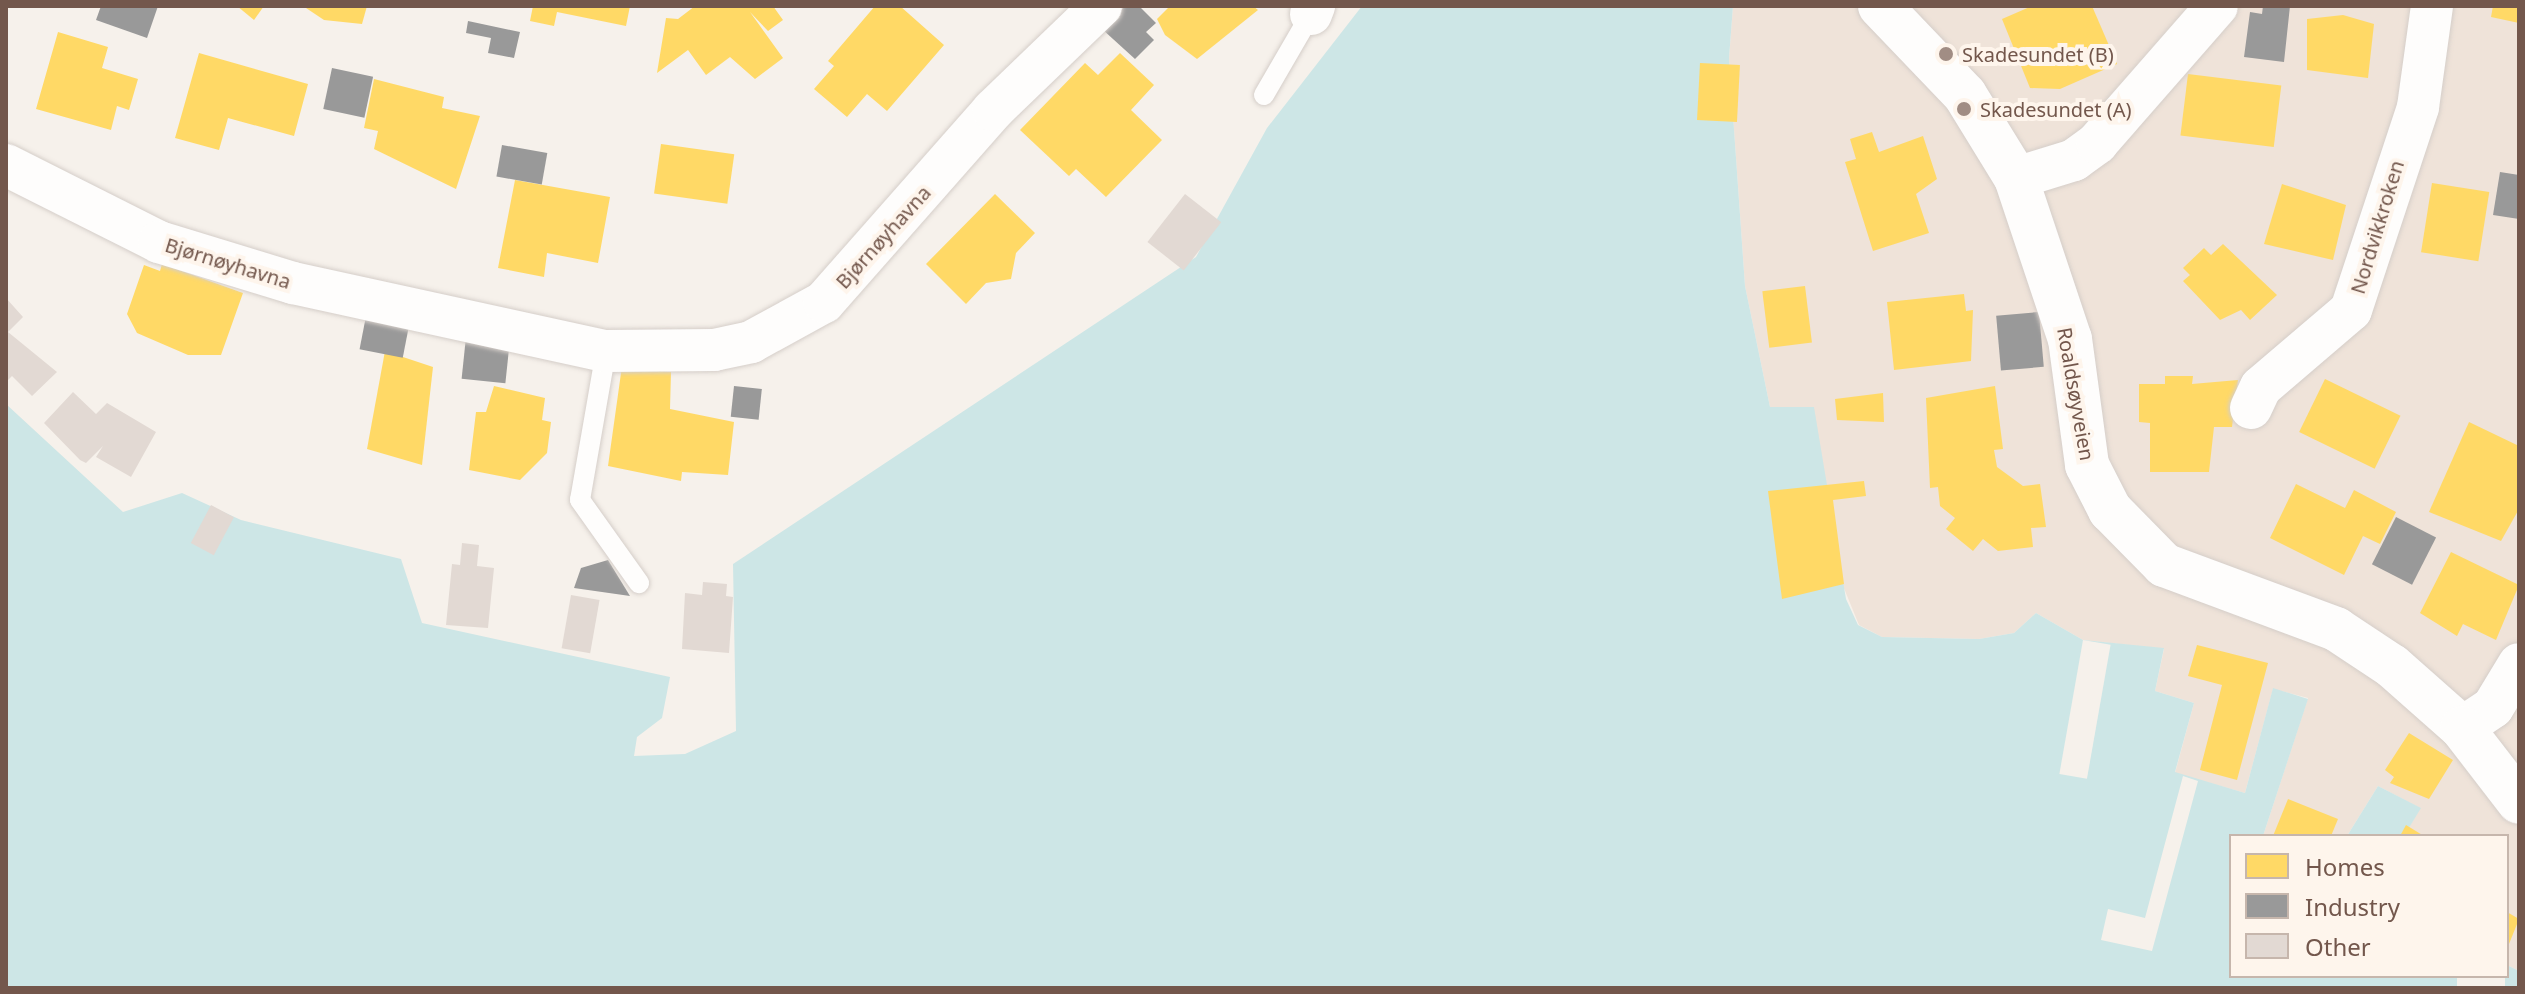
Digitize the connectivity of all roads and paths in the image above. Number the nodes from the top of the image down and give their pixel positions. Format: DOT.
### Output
graph roads {
  1 [pos="1101,6"];
  2 [pos="1880,6"];
  3 [pos="2432,6"];
  4 [pos="2211,8"];
  5 [pos="1312,10"];
  6 [pos="1264,95"];
  7 [pos="6,165"];
  8 [pos="2016,178"];
  9 [pos="606,351"];
  10 [pos="2251,408"];
  11 [pos="639,583"];
  12 [pos="2519,664"];
  13 [pos="2462,728"];
  14 [pos="2519,802"];
  1 -- 9 [label="street, Bjørnøyhavna"];
  2 -- 8 [label="street, Roaldsøyveien"];
  3 -- 10 [label="street, Nordvikkroken"];
  4 -- 8 [label="street"];
  5 -- 6 [label="lane"];
  7 -- 9 [label="street, Bjørnøyhavna"];
  8 -- 13 [label="street, Roaldsøyveien"];
  9 -- 11 [label="lane"];
  12 -- 13 [label="street"];
  13 -- 14 [label="street, Roaldsøyveien"];
}
